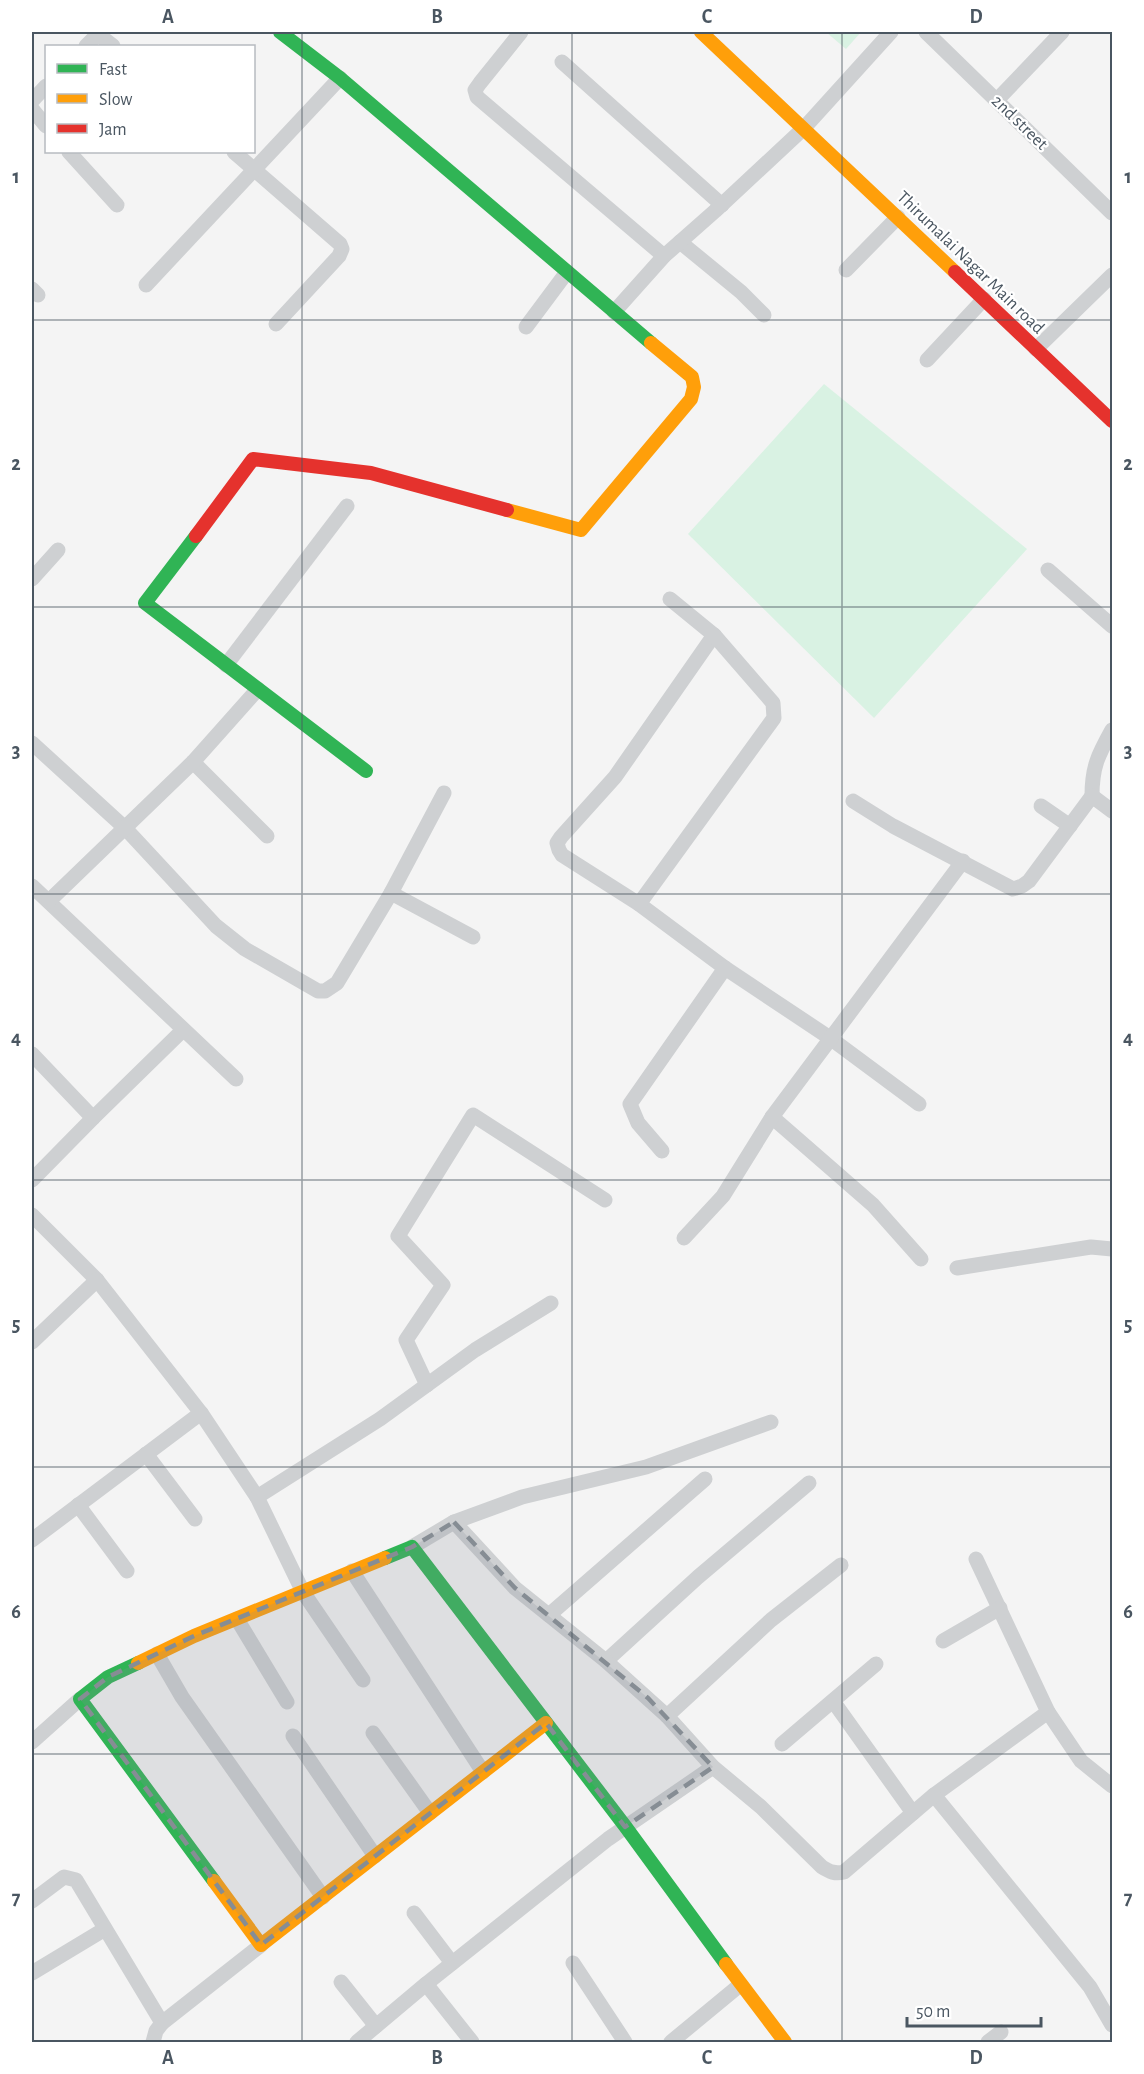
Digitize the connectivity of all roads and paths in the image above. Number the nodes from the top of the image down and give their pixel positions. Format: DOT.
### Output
graph roads {
  1 [pos="280,32"];
  2 [pos="521,32"];
  3 [pos="701,32"];
  4 [pos="891,32"];
  5 [pos="926,32"];
  6 [pos="1062,32"];
  7 [pos="97,33"];
  8 [pos="87,45"];
  9 [pos="112,45"];
  10 [pos="562,62"];
  11 [pos="340,78"];
  12 [pos="45,87"];
  13 [pos="997,100"];
  14 [pos="32,101"];
  15 [pos="32,109"];
  16 [pos="45,125"];
  17 [pos="804,128"];
  18 [pos="70,153"];
  19 [pos="235,153"];
  20 [pos="255,170"];
  21 [pos="727,200"];
  22 [pos="117,205"];
  23 [pos="1113,213"];
  24 [pos="898,217"];
  25 [pos="680,242"];
  26 [pos="664,256"];
  27 [pos="846,270"];
  28 [pos="567,272"];
  29 [pos="1113,275"];
  30 [pos="146,285"];
  31 [pos="984,299"];
  32 [pos="614,312"];
  33 [pos="764,315"];
  34 [pos="276,324"];
  35 [pos="526,327"];
  36 [pos="1036,349"];
  37 [pos="927,360"];
  38 [pos="1113,422"];
  39 [pos="347,506"];
  40 [pos="58,550"];
  41 [pos="1048,570"];
  42 [pos="32,579"];
  43 [pos="670,599"];
  44 [pos="1113,626"];
  45 [pos="714,635"];
  46 [pos="226,665"];
  47 [pos="258,689"];
  48 [pos="1113,730"];
  49 [pos="32,743"];
  50 [pos="193,762"];
  51 [pos="366,771"];
  52 [pos="444,793"];
  53 [pos="1092,796"];
  54 [pos="853,801"];
  55 [pos="1041,806"];
  56 [pos="1113,811"];
  57 [pos="1070,826"];
  58 [pos="125,828"];
  59 [pos="267,836"];
  60 [pos="963,861"];
  61 [pos="32,886"];
  62 [pos="391,893"];
  63 [pos="49,902"];
  64 [pos="639,904"];
  65 [pos="473,937"];
  66 [pos="724,968"];
  67 [pos="183,1029"];
  68 [pos="830,1038"];
  69 [pos="32,1054"];
  70 [pos="236,1079"];
  71 [pos="919,1104"];
  72 [pos="772,1117"];
  73 [pos="93,1118"];
  74 [pos="662,1151"];
  75 [pos="32,1180"];
  76 [pos="605,1200"];
  77 [pos="32,1215"];
  78 [pos="684,1238"];
  79 [pos="1113,1249"];
  80 [pos="921,1259"];
  81 [pos="957,1268"];
  82 [pos="97,1280"];
  83 [pos="551,1303"];
  84 [pos="32,1342"];
  85 [pos="428,1385"];
  86 [pos="201,1413"];
  87 [pos="771,1422"];
  88 [pos="146,1454"];
  89 [pos="705,1479"];
  90 [pos="809,1483"];
  91 [pos="257,1497"];
  92 [pos="78,1505"];
  93 [pos="195,1519"];
  94 [pos="454,1522"];
  95 [pos="32,1540"];
  96 [pos="412,1547"];
  97 [pos="976,1558"];
  98 [pos="841,1565"];
  99 [pos="127,1570"];
  100 [pos="352,1571"];
  101 [pos="303,1592"];
  102 [pos="1000,1608"];
  103 [pos="549,1615"];
  104 [pos="237,1619"];
  105 [pos="943,1641"];
  106 [pos="157,1654"];
  107 [pos="606,1661"];
  108 [pos="876,1664"];
  109 [pos="363,1680"];
  110 [pos="80,1699"];
  111 [pos="833,1701"];
  112 [pos="286,1702"];
  113 [pos="1048,1712"];
  114 [pos="668,1716"];
  115 [pos="546,1723"];
  116 [pos="373,1733"];
  117 [pos="293,1736"];
  118 [pos="32,1742"];
  119 [pos="782,1744"];
  120 [pos="713,1767"];
  121 [pos="483,1772"];
  122 [pos="1113,1786"];
  123 [pos="934,1795"];
  124 [pos="914,1813"];
  125 [pos="430,1814"];
  126 [pos="625,1827"];
  127 [pos="375,1856"];
  128 [pos="323,1897"];
  129 [pos="32,1900"];
  130 [pos="414,1913"];
  131 [pos="105,1929"];
  132 [pos="261,1945"];
  133 [pos="452,1963"];
  134 [pos="573,1963"];
  135 [pos="32,1973"];
  136 [pos="341,1982"];
  137 [pos="426,1984"];
  138 [pos="740,1985"];
  139 [pos="162,2023"];
  140 [pos="1112,2024"];
  141 [pos="376,2026"];
  142 [pos="1001,2032"];
  143 [pos="153,2042"];
  144 [pos="357,2043"];
  145 [pos="472,2043"];
  146 [pos="625,2043"];
  147 [pos="672,2043"];
  148 [pos="785,2043"];
  149 [pos="988,2043"];
  1 -- 11 [label="street"];
  2 -- 26 [label="street"];
  3 -- 17 [label="street, Thirumalai Nagar Main road"];
  4 -- 17 [label="street"];
  5 -- 13 [label="street, 2nd street"];
  6 -- 13 [label="street"];
  7 -- 8 [label="street"];
  7 -- 9 [label="street"];
  10 -- 21 [label="street"];
  11 -- 20 [label="street"];
  11 -- 28 [label="street"];
  12 -- 14 [label="street"];
  13 -- 23 [label="street, 2nd street"];
  15 -- 16 [label="street"];
  17 -- 21 [label="street"];
  17 -- 24 [label="street, Thirumalai Nagar Main road"];
  18 -- 22 [label="street"];
  19 -- 20 [label="street"];
  20 -- 30 [label="street"];
  20 -- 34 [label="street"];
  21 -- 25 [label="street"];
  24 -- 27 [label="street"];
  24 -- 31 [label="street, Thirumalai Nagar Main road"];
  25 -- 26 [label="street"];
  25 -- 33 [label="street"];
  26 -- 32 [label="street"];
  28 -- 32 [label="street"];
  28 -- 35 [label="street"];
  29 -- 36 [label="street"];
  31 -- 36 [label="street, Thirumalai Nagar Main road"];
  31 -- 37 [label="street"];
  32 -- 46 [label="street"];
  36 -- 38 [label="street, Thirumalai Nagar Main road"];
  39 -- 46 [label="street"];
  40 -- 42 [label="street"];
  41 -- 44 [label="street"];
  43 -- 45 [label="street"];
  45 -- 64 [label="street"];
  45 -- 64 [label="street"];
  46 -- 47 [label="street"];
  47 -- 50 [label="street"];
  47 -- 51 [label="street"];
  48 -- 53 [label="street"];
  49 -- 58 [label="street"];
  50 -- 58 [label="street"];
  50 -- 59 [label="street"];
  52 -- 62 [label="street"];
  53 -- 56 [label="street"];
  53 -- 57 [label="street"];
  54 -- 60 [label="street"];
  55 -- 57 [label="street"];
  57 -- 60 [label="street"];
  58 -- 62 [label="street"];
  58 -- 63 [label="street"];
  60 -- 68 [label="street"];
  61 -- 63 [label="street"];
  62 -- 65 [label="street"];
  63 -- 67 [label="street"];
  64 -- 66 [label="street"];
  66 -- 68 [label="street"];
  66 -- 74 [label="street"];
  67 -- 70 [label="street"];
  67 -- 73 [label="street"];
  68 -- 71 [label="street"];
  68 -- 72 [label="street"];
  69 -- 73 [label="street"];
  72 -- 78 [label="street"];
  72 -- 80 [label="street"];
  73 -- 75 [label="street"];
  76 -- 85 [label="street"];
  77 -- 82 [label="street"];
  79 -- 81 [label="street"];
  82 -- 84 [label="street"];
  82 -- 86 [label="street"];
  83 -- 85 [label="street"];
  85 -- 91 [label="street"];
  86 -- 88 [label="street"];
  86 -- 91 [label="street"];
  87 -- 94 [label="street"];
  88 -- 92 [label="street"];
  88 -- 93 [label="street"];
  89 -- 103 [label="street"];
  90 -- 107 [label="street"];
  91 -- 101 [label="street"];
  92 -- 95 [label="street"];
  92 -- 99 [label="street"];
  94 -- 96 [label="street"];
  94 -- 103 [label="street"];
  96 -- 100 [label="street"];
  96 -- 115 [label="street"];
  97 -- 102 [label="street"];
  98 -- 114 [label="street"];
  100 -- 101 [label="street"];
  100 -- 121 [label="street"];
  101 -- 104 [label="street"];
  101 -- 109 [label="street"];
  102 -- 105 [label="street"];
  102 -- 113 [label="street"];
  103 -- 107 [label="street"];
  104 -- 106 [label="street"];
  104 -- 112 [label="street"];
  106 -- 110 [label="street"];
  106 -- 128 [label="street"];
  107 -- 114 [label="street"];
  108 -- 111 [label="street"];
  110 -- 118 [label="street"];
  110 -- 132 [label="street"];
  111 -- 119 [label="street"];
  111 -- 124 [label="street"];
  113 -- 122 [label="street"];
  113 -- 123 [label="street"];
  114 -- 120 [label="street"];
  115 -- 121 [label="street"];
  115 -- 126 [label="street"];
  116 -- 125 [label="street"];
  117 -- 127 [label="street"];
  120 -- 124 [label="street"];
  120 -- 126 [label="street"];
  121 -- 125 [label="street"];
  123 -- 124 [label="street"];
  123 -- 140 [label="street"];
  125 -- 127 [label="street"];
  126 -- 133 [label="street"];
  126 -- 138 [label="street"];
  127 -- 128 [label="street"];
  128 -- 132 [label="street"];
  129 -- 131 [label="street"];
  130 -- 133 [label="street"];
  131 -- 135 [label="street"];
  131 -- 139 [label="street"];
  132 -- 139 [label="street"];
  133 -- 137 [label="street"];
  134 -- 146 [label="street"];
  136 -- 141 [label="street"];
  137 -- 141 [label="street"];
  137 -- 145 [label="street"];
  138 -- 147 [label="street"];
  138 -- 148 [label="street"];
  139 -- 143 [label="street"];
  141 -- 144 [label="street"];
  142 -- 149 [label="street"];
}
